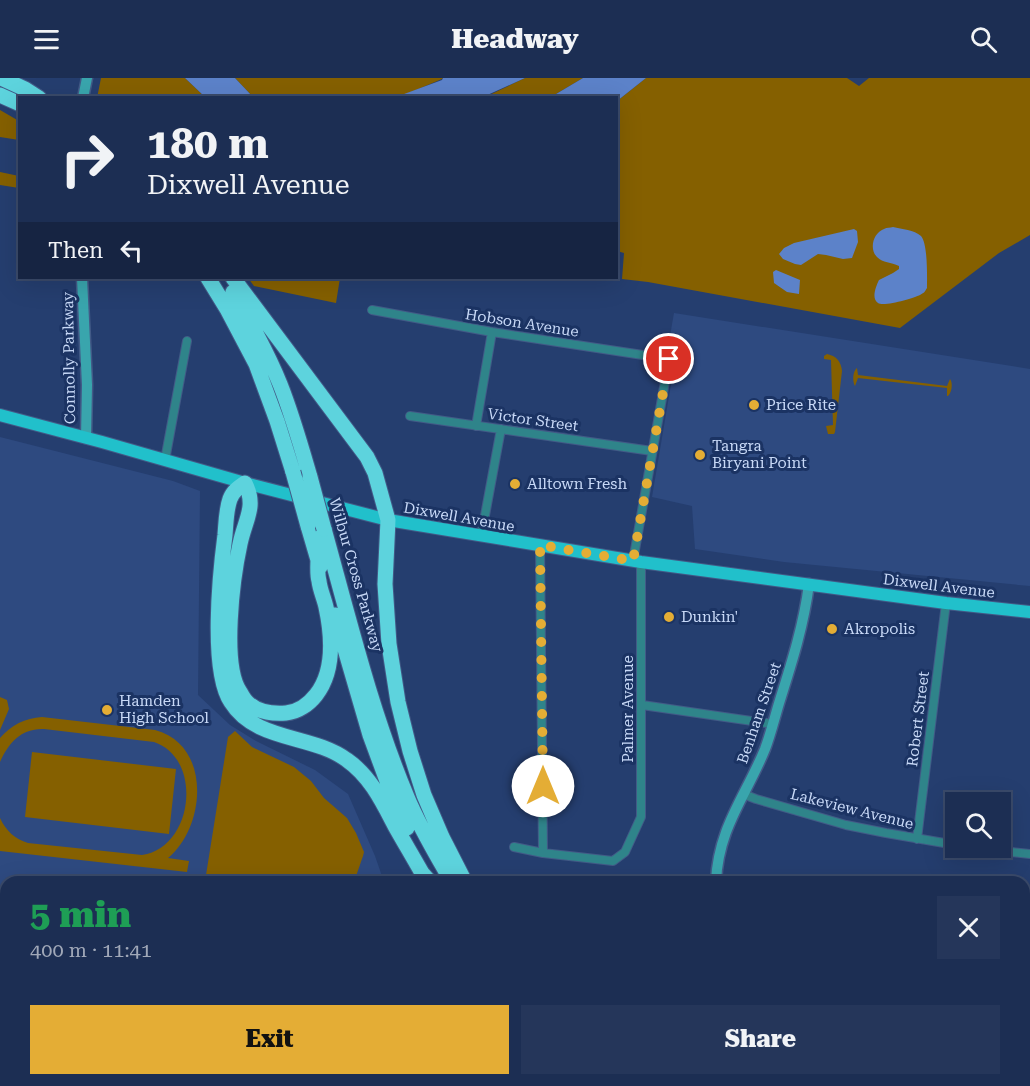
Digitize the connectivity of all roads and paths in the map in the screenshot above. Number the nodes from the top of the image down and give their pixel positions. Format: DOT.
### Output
graph roads {
  1 [pos="1,78"];
  2 [pos="87,78"];
  3 [pos="0,95"];
  4 [pos="36,96"];
  5 [pos="83,96"];
  6 [pos="18,104"];
  7 [pos="82,279"];
  8 [pos="209,279"];
  9 [pos="226,279"];
  10 [pos="234,279"];
  11 [pos="372,310"];
  12 [pos="492,332"];
  13 [pos="187,341"];
  14 [pos="669,359"];
  15 [pos="0,415"];
  16 [pos="410,416"];
  17 [pos="476,426"];
  18 [pos="501,429"];
  19 [pos="86,438"];
  20 [pos="652,451"];
  21 [pos="165,460"];
  22 [pos="245,483"];
  23 [pos="388,520"];
  24 [pos="481,537"];
  25 [pos="540,545"];
  26 [pos="318,558"];
  27 [pos="637,562"];
  28 [pos="809,584"];
  29 [pos="946,603"];
  30 [pos="1030,612"];
  31 [pos="642,705"];
  32 [pos="773,724"];
  33 [pos="743,794"];
  34 [pos="917,839"];
  35 [pos="945,843"];
  36 [pos="514,847"];
  37 [pos="1011,852"];
  38 [pos="543,853"];
  39 [pos="1030,854"];
  40 [pos="425,876"];
  41 [pos="429,876"];
  42 [pos="448,876"];
  43 [pos="462,876"];
  44 [pos="717,876"];
  1 -- 4 [label="highway"];
  2 -- 5 [label="main road"];
  3 -- 6 [label="highway"];
  7 -- 19 [label="main road, Connolly Parkway"];
  8 -- 26 [label="highway, Wilbur Cross Parkway, bridge"];
  9 -- 42 [label="highway, Wilbur Cross Parkway, bridge"];
  10 -- 23 [label="highway"];
  11 -- 12 [label="street, Hobson Avenue"];
  12 -- 14 [label="street, Hobson Avenue"];
  12 -- 17 [label="street"];
  13 -- 21 [label="street"];
  14 -- 20 [label="street, Palmer Avenue"];
  15 -- 19 [label="main road, Dixwell Avenue"];
  16 -- 17 [label="street, Victor Street"];
  17 -- 18 [label="street, Victor Street"];
  18 -- 20 [label="street, Victor Street"];
  18 -- 24 [label="street"];
  19 -- 21 [label="main road, Dixwell Avenue"];
  20 -- 27 [label="street, Palmer Avenue"];
  21 -- 22 [label="main road, Dixwell Avenue"];
  22 -- 23 [label="main road, Dixwell Avenue"];
  22 -- 26 [label="highway"];
  22 -- 40 [label="highway"];
  23 -- 24 [label="main road, Dixwell Avenue"];
  23 -- 43 [label="highway"];
  24 -- 25 [label="main road, Dixwell Avenue"];
  25 -- 27 [label="main road, Dixwell Avenue"];
  25 -- 38 [label="street"];
  26 -- 41 [label="highway, Wilbur Cross Parkway"];
  27 -- 28 [label="main road, Dixwell Avenue"];
  27 -- 31 [label="street, Palmer Avenue"];
  28 -- 29 [label="main road, Dixwell Avenue"];
  28 -- 32 [label="main road, Benham Street"];
  29 -- 30 [label="main road, Dixwell Avenue"];
  29 -- 34 [label="street, Robert Street"];
  31 -- 32 [label="street"];
  31 -- 38 [label="street, Palmer Avenue"];
  32 -- 33 [label="main road, Benham Street"];
  33 -- 34 [label="street, Lakeview Avenue"];
  33 -- 44 [label="main road, Benham Street"];
  34 -- 35 [label="street, Lakeview Avenue"];
  36 -- 38 [label="street"];
  37 -- 39 [label="street"];
}
